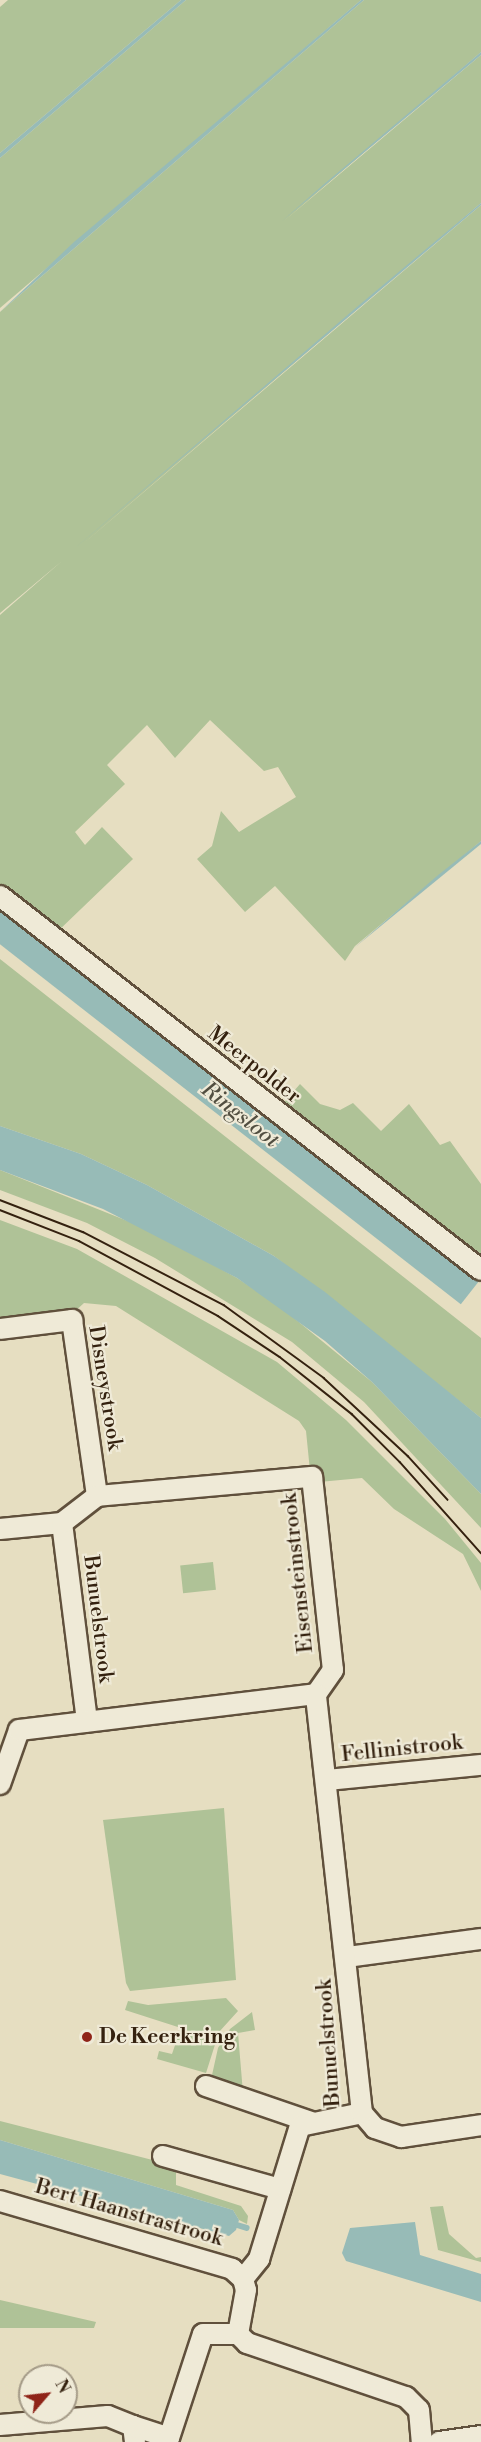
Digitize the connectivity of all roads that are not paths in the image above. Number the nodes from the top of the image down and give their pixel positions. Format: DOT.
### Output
graph roads {
  1 [pos="0,896"];
  2 [pos="481,1270"];
  3 [pos="0,1329"];
  4 [pos="97,1496"];
  5 [pos="62,1523"];
  6 [pos="0,1529"];
  7 [pos="316,1694"];
  8 [pos="87,1721"];
  9 [pos="481,1765"];
  10 [pos="327,1780"];
  11 [pos="0,1784"];
  12 [pos="481,1939"];
  13 [pos="347,1957"];
  14 [pos="206,2086"];
  15 [pos="362,2113"];
  16 [pos="311,2122"];
  17 [pos="481,2125"];
  18 [pos="163,2156"];
  19 [pos="280,2189"];
  20 [pos="0,2201"];
  21 [pos="243,2279"];
  22 [pos="238,2334"];
  23 [pos="0,2425"];
  24 [pos="134,2434"];
  25 [pos="481,2436"];
  26 [pos="422,2442"];
  27 [pos="439,2442"];
  1 -- 2 [label="street, Meerpolder"];
  3 -- 4 [label="street, Disneystrook"];
  4 -- 5 [label="street"];
  4 -- 7 [label="street, Eisensteinstrook"];
  5 -- 6 [label="street"];
  5 -- 8 [label="street, Bunuelstrook"];
  7 -- 8 [label="street"];
  7 -- 10 [label="street, Bunuelstrook"];
  8 -- 11 [label="street"];
  9 -- 10 [label="street, Fellinistrook"];
  10 -- 13 [label="street, Bunuelstrook"];
  12 -- 13 [label="street"];
  13 -- 15 [label="street, Bunuelstrook"];
  14 -- 16 [label="street"];
  15 -- 16 [label="street, Bunuelstrook"];
  15 -- 17 [label="street"];
  16 -- 19 [label="street, Bunuelstrook"];
  18 -- 19 [label="street"];
  19 -- 21 [label="street, Bunuelstrook"];
  20 -- 21 [label="street, Bert Haanstrastrook"];
  21 -- 22 [label="street"];
  22 -- 24 [label="street"];
  22 -- 26 [label="street"];
  23 -- 24 [label="street"];
  25 -- 27 [label="street"];
}
